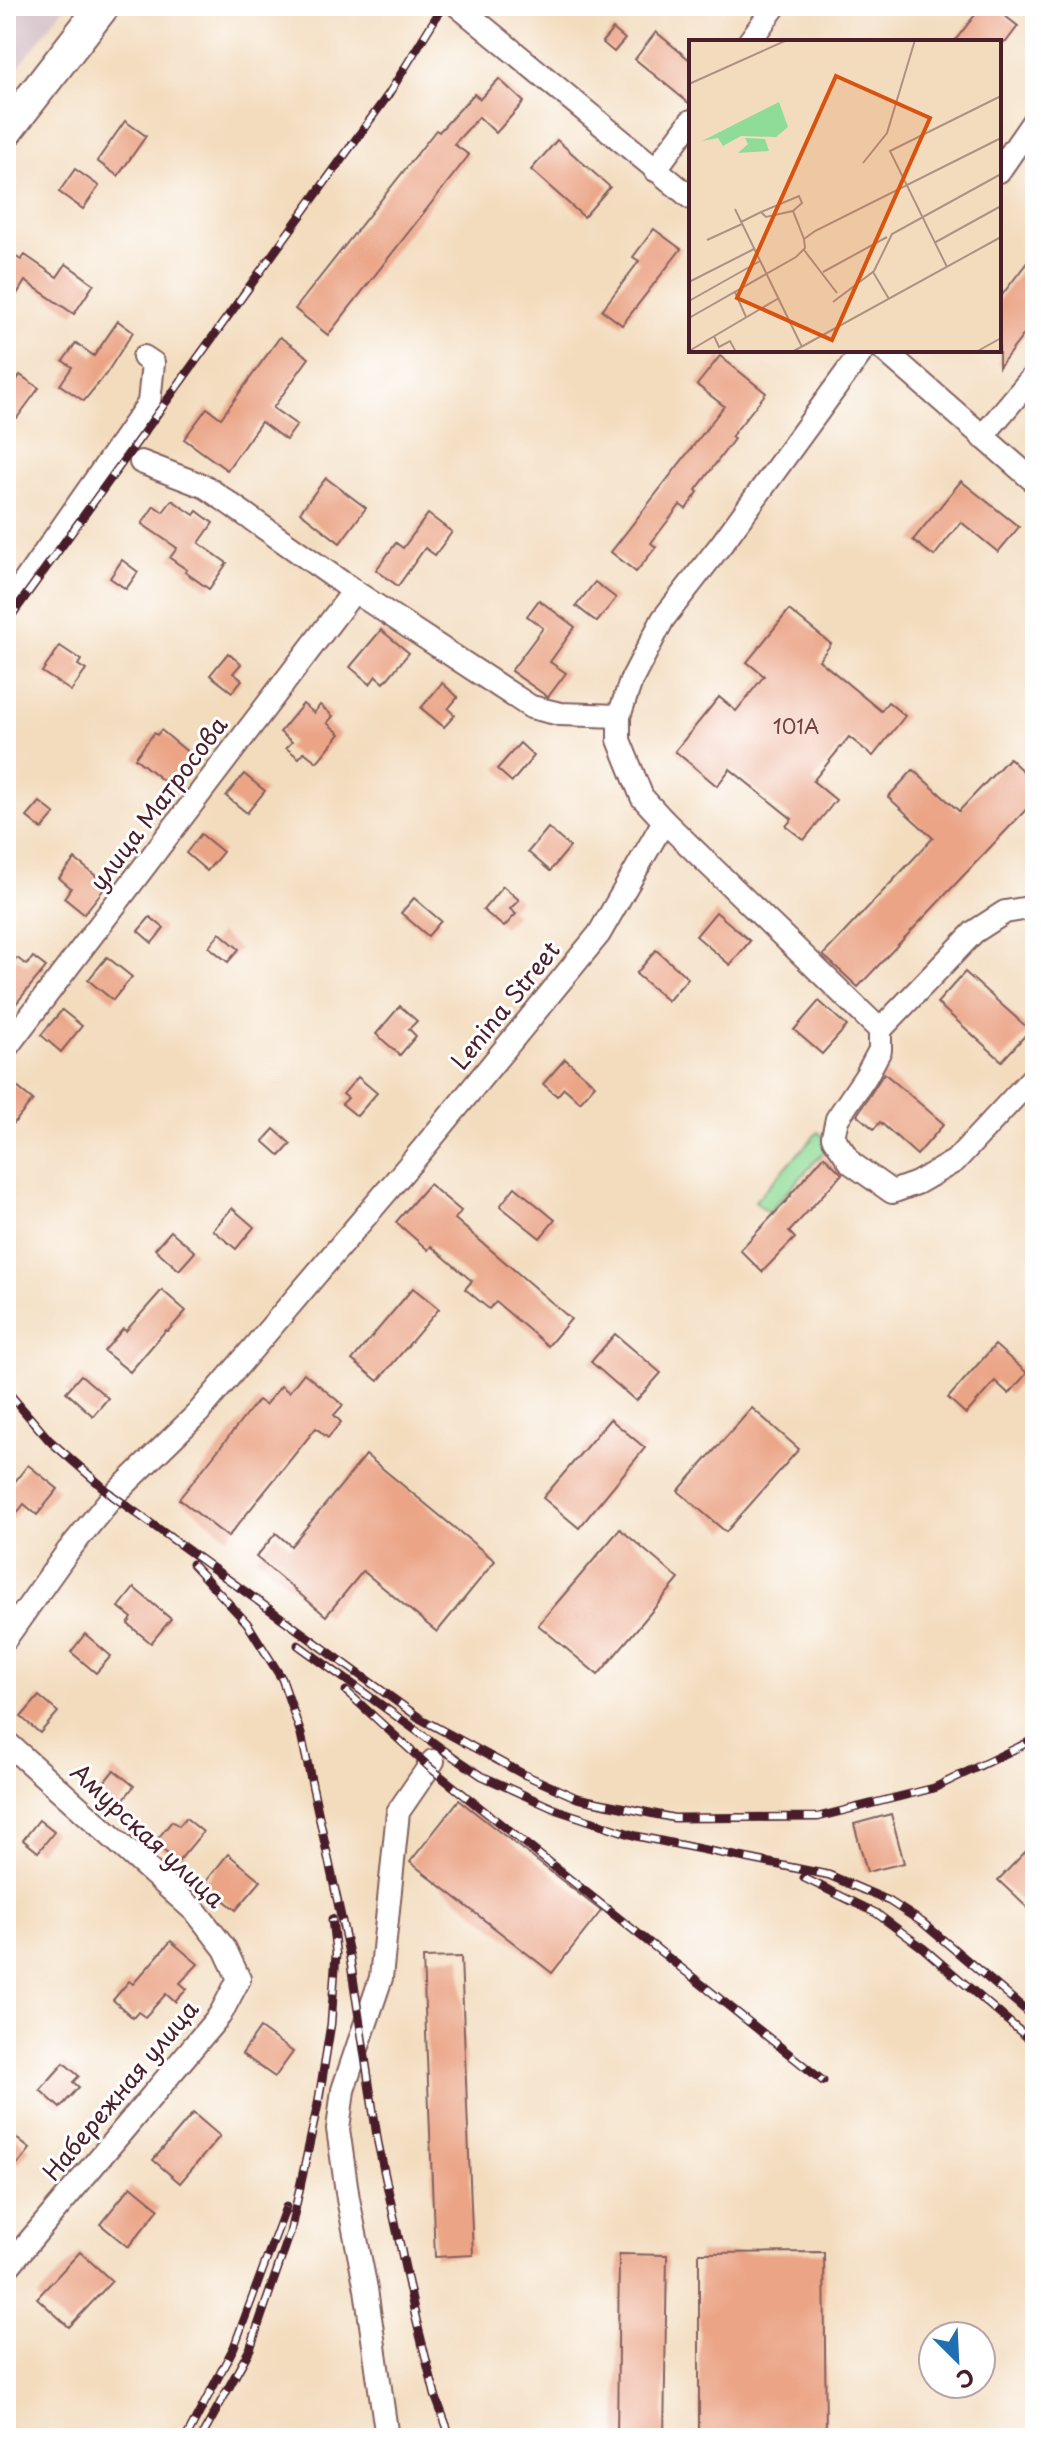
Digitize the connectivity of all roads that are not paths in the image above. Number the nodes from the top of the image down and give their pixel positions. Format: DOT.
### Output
graph roads {
  1 [pos="103,6"];
  2 [pos="458,6"];
  3 [pos="775,6"];
  4 [pos="750,40"];
  5 [pos="1035,119"];
  6 [pos="689,124"];
  7 [pos="6,131"];
  8 [pos="1001,168"];
  9 [pos="655,170"];
  10 [pos="689,196"];
  11 [pos="862,352"];
  12 [pos="886,352"];
  13 [pos="144,357"];
  14 [pos="1035,374"];
  15 [pos="982,437"];
  16 [pos="141,462"];
  17 [pos="1035,482"];
  18 [pos="354,591"];
  19 [pos="6,608"];
  20 [pos="619,716"];
  21 [pos="664,821"];
  22 [pos="1035,907"];
  23 [pos="880,1030"];
  24 [pos="6,1048"];
  25 [pos="1035,1075"];
  26 [pos="6,1638"];
  27 [pos="6,1742"];
  28 [pos="433,1761"];
  29 [pos="239,1979"];
  30 [pos="6,2269"];
  31 [pos="387,2438"];
  1 -- 7 [label="main road"];
  2 -- 9 [label="street"];
  3 -- 4 [label="street"];
  5 -- 8 [label="street"];
  6 -- 9 [label="street"];
  9 -- 10 [label="street"];
  11 -- 20 [label="street"];
  12 -- 15 [label="street"];
  13 -- 19 [label="street"];
  14 -- 15 [label="street"];
  15 -- 17 [label="street"];
  16 -- 18 [label="street"];
  18 -- 20 [label="street"];
  18 -- 24 [label="street, улица Матросова"];
  20 -- 21 [label="street"];
  21 -- 23 [label="street"];
  21 -- 26 [label="street, Lenina Street"];
  22 -- 23 [label="street"];
  23 -- 25 [label="street"];
  27 -- 29 [label="street, Амурская улица"];
  28 -- 31 [label="street"];
  29 -- 30 [label="street, Набережная улица"];
}
